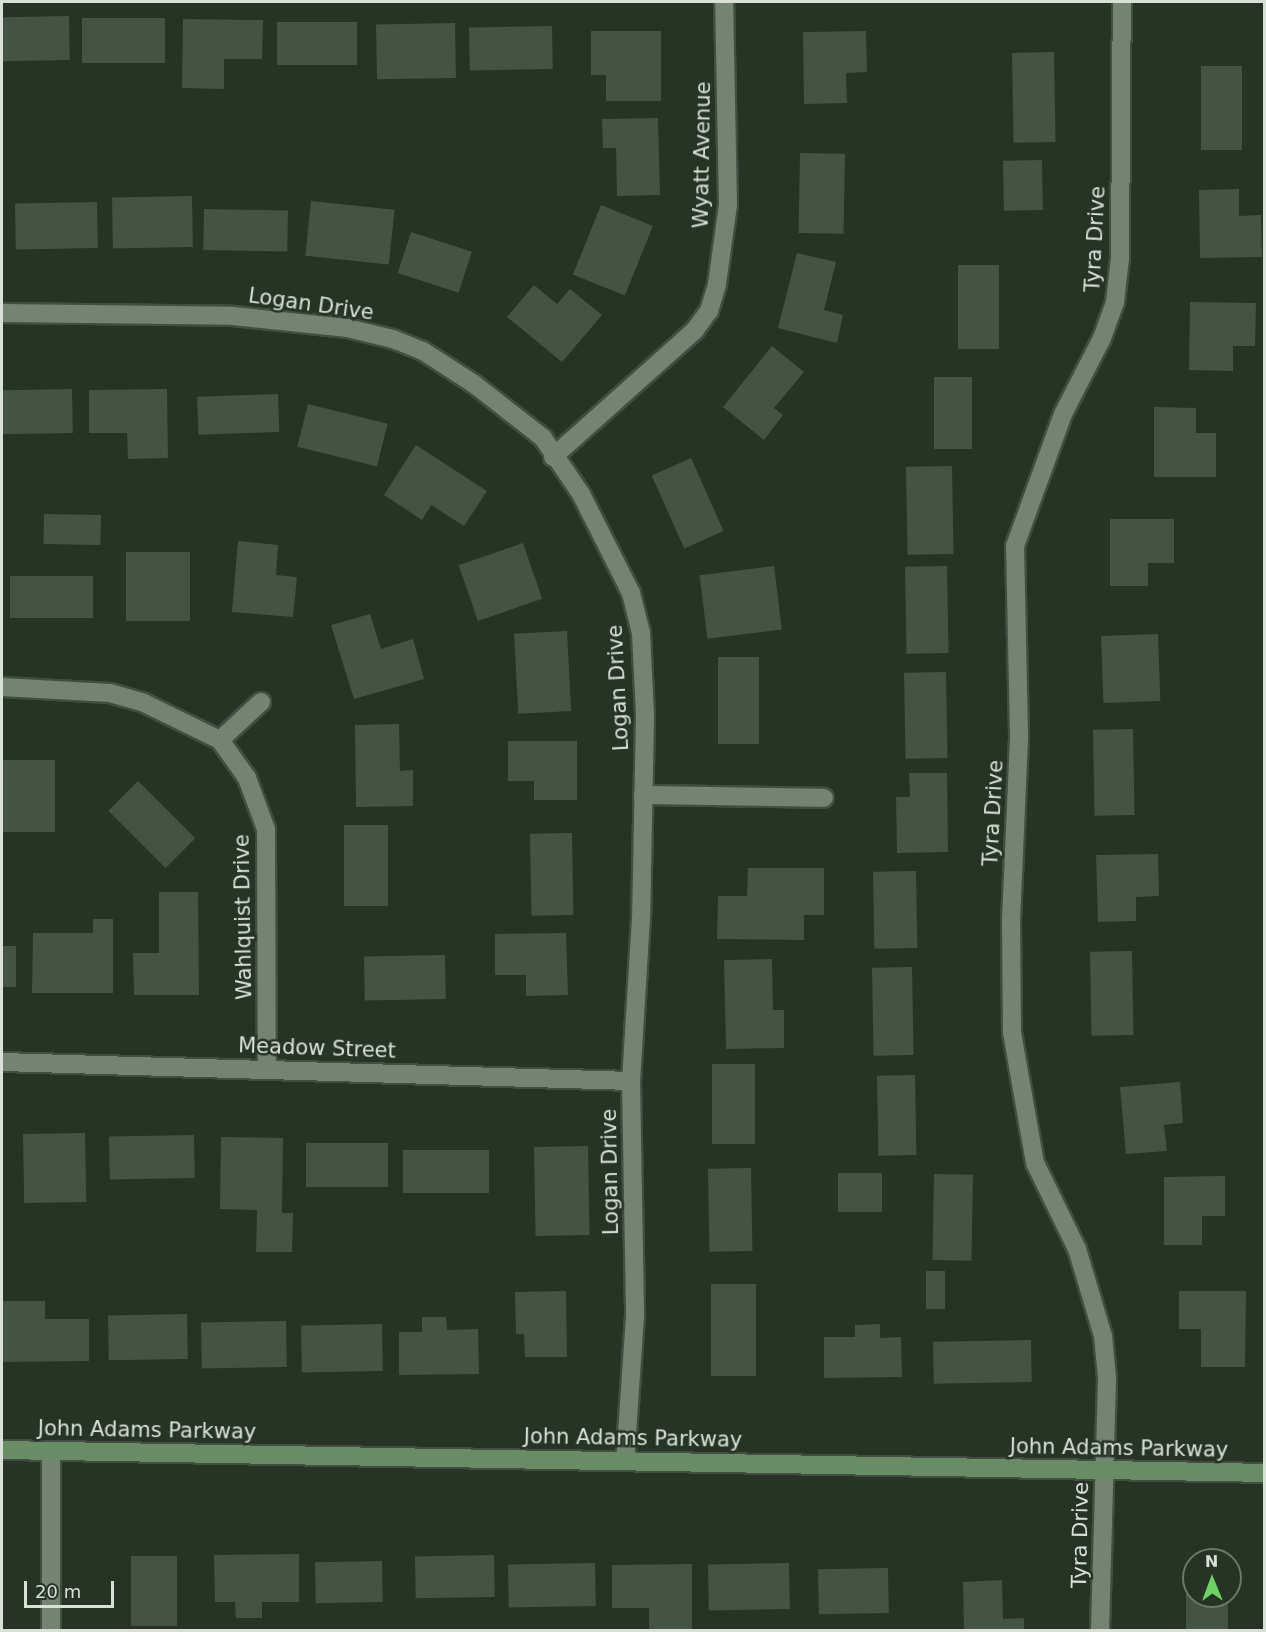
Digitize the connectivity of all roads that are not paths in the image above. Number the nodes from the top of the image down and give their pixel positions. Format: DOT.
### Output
graph roads {
  1 [pos="724,2"];
  2 [pos="1122,2"];
  3 [pos="2,313"];
  4 [pos="553,456"];
  5 [pos="2,687"];
  6 [pos="261,702"];
  7 [pos="220,741"];
  8 [pos="644,795"];
  9 [pos="824,798"];
  10 [pos="2,1062"];
  11 [pos="267,1070"];
  12 [pos="631,1081"];
  13 [pos="2,1450"];
  14 [pos="51,1451"];
  15 [pos="626,1461"];
  16 [pos="1104,1470"];
  17 [pos="1264,1473"];
  18 [pos="51,1630"];
  19 [pos="1100,1630"];
  1 -- 4 [label="street, Wyatt Avenue"];
  2 -- 16 [label="street, Tyra Drive"];
  3 -- 4 [label="street, Logan Drive"];
  4 -- 8 [label="street, Logan Drive"];
  5 -- 7 [label="street, Wahlquist Drive"];
  6 -- 7 [label="street"];
  7 -- 11 [label="street, Wahlquist Drive"];
  8 -- 9 [label="street"];
  8 -- 12 [label="street, Logan Drive"];
  10 -- 11 [label="street, Meadow Street"];
  11 -- 12 [label="street, Meadow Street"];
  12 -- 15 [label="street, Logan Drive"];
  13 -- 14 [label="street, John Adams Parkway"];
  14 -- 15 [label="street, John Adams Parkway"];
  14 -- 18 [label="street"];
  15 -- 16 [label="street, John Adams Parkway"];
  16 -- 17 [label="street, John Adams Parkway"];
  16 -- 19 [label="street, Tyra Drive"];
}
